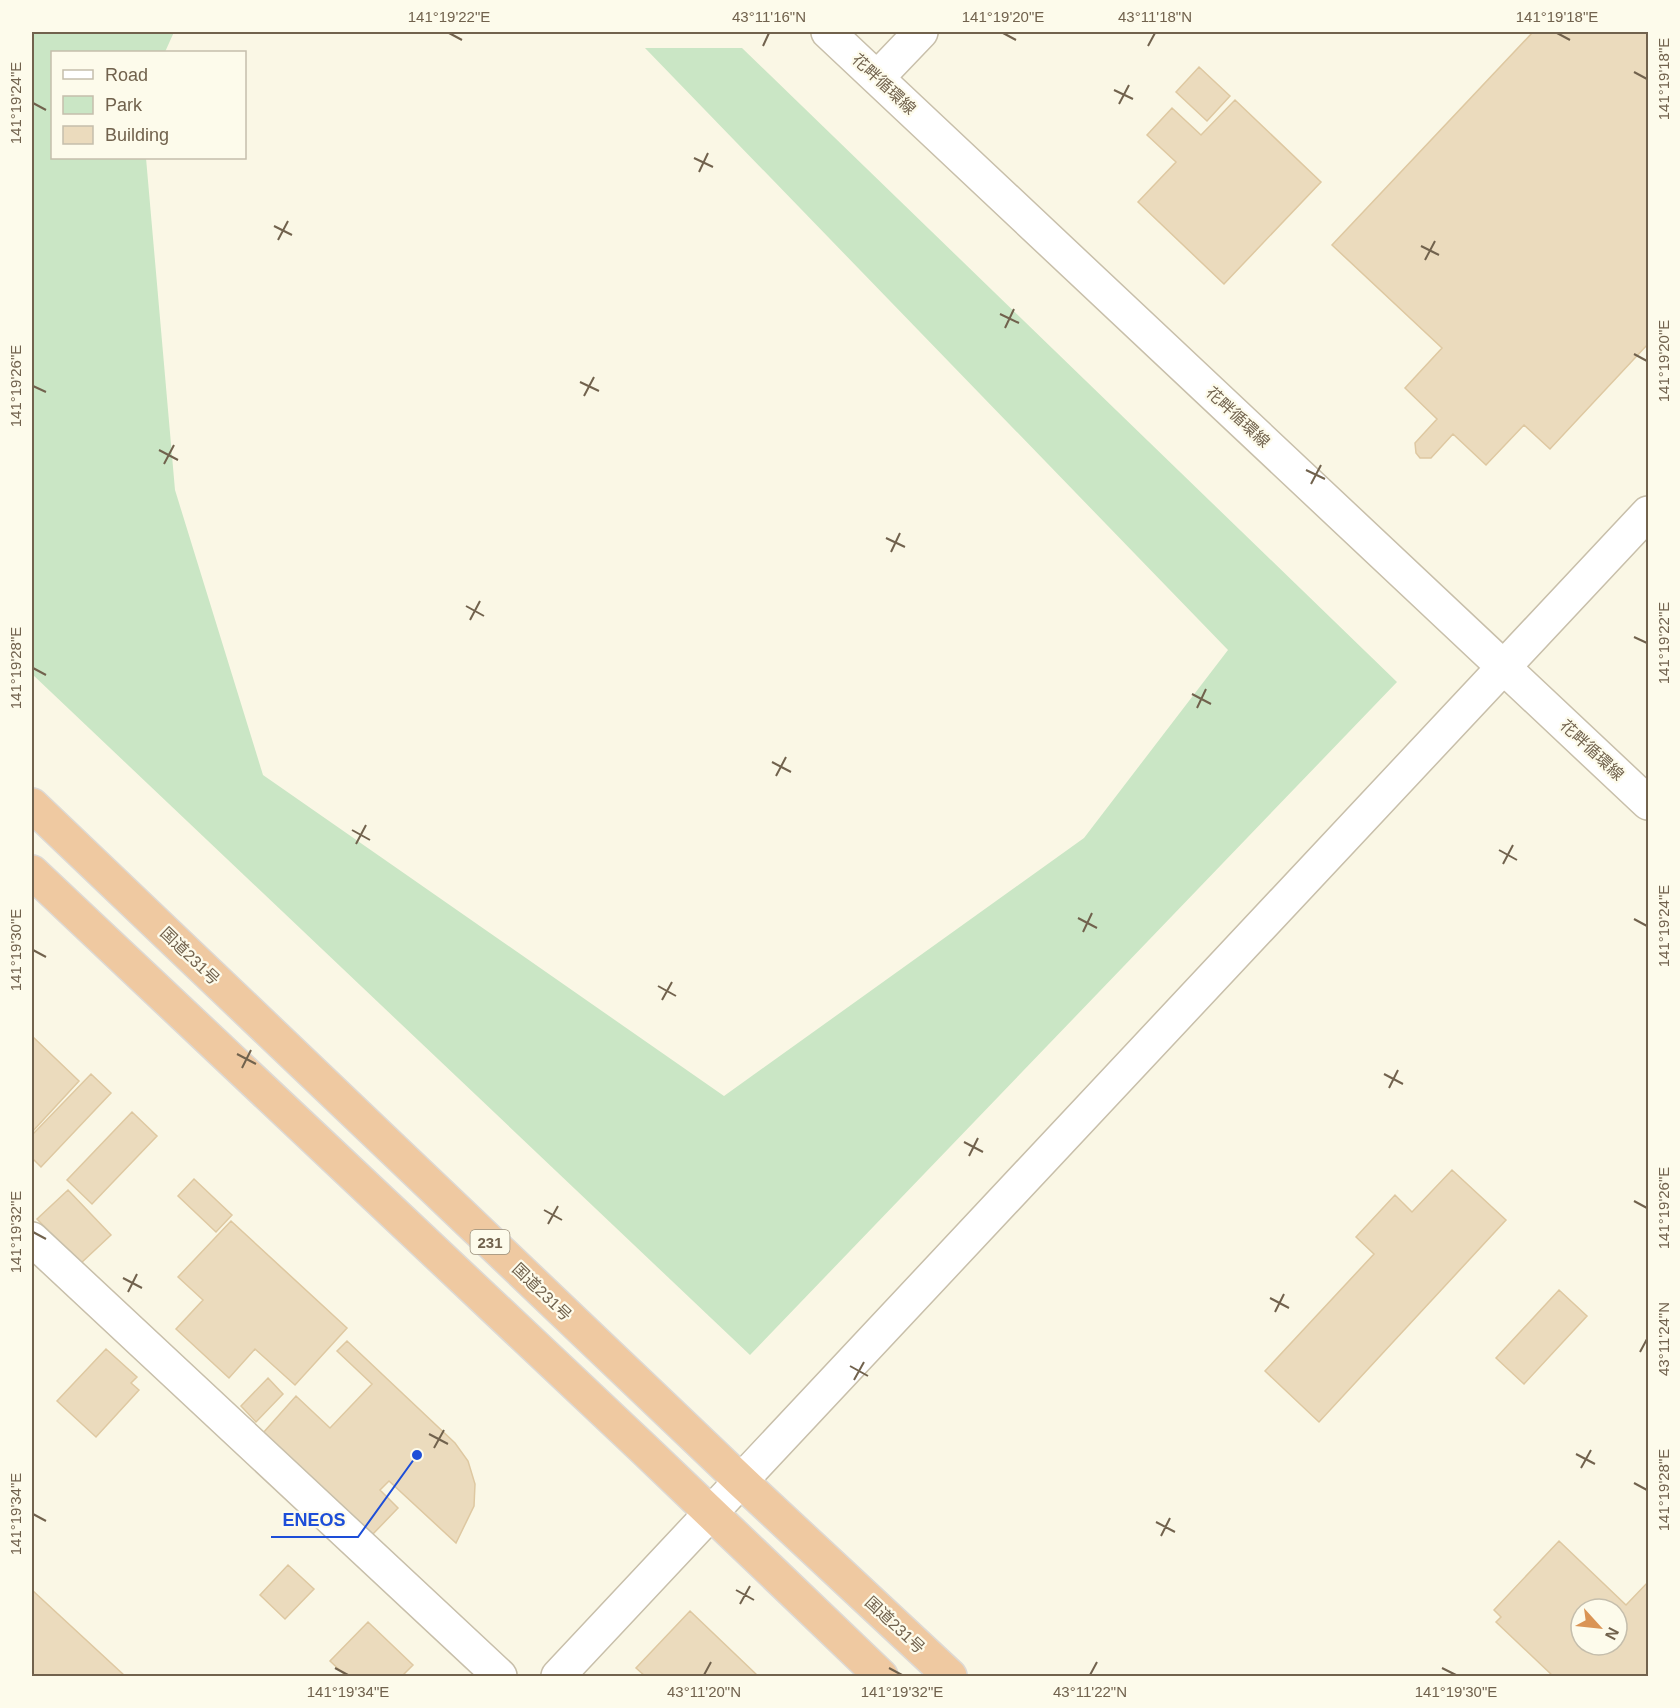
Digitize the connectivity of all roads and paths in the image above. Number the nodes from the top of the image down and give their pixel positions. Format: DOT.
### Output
graph roads {
  1 [pos="828,32"];
  2 [pos="921,32"];
  3 [pos="877,78"];
  4 [pos="1648,513"];
  5 [pos="1503,667"];
  6 [pos="1648,803"];
  7 [pos="32,805"];
  8 [pos="32,873"];
  9 [pos="32,1239"];
  10 [pos="741,1481"];
  11 [pos="711,1514"];
  12 [pos="500,1677"];
  13 [pos="558,1677"];
  14 [pos="881,1677"];
  15 [pos="950,1677"];
  1 -- 3 [label="street, 花畔循環線"];
  2 -- 3 [label="street"];
  3 -- 5 [label="street, 花畔循環線"];
  4 -- 5 [label="street"];
  5 -- 6 [label="street, 花畔循環線"];
  5 -- 10 [label="street"];
  7 -- 10 [label="highway, 国道231号 / 231"];
  8 -- 11 [label="highway, 231"];
  9 -- 12 [label="street"];
  10 -- 11 [label="street"];
  10 -- 15 [label="highway, 国道231号 / 231"];
  11 -- 13 [label="street"];
  11 -- 14 [label="highway, 231"];
}
